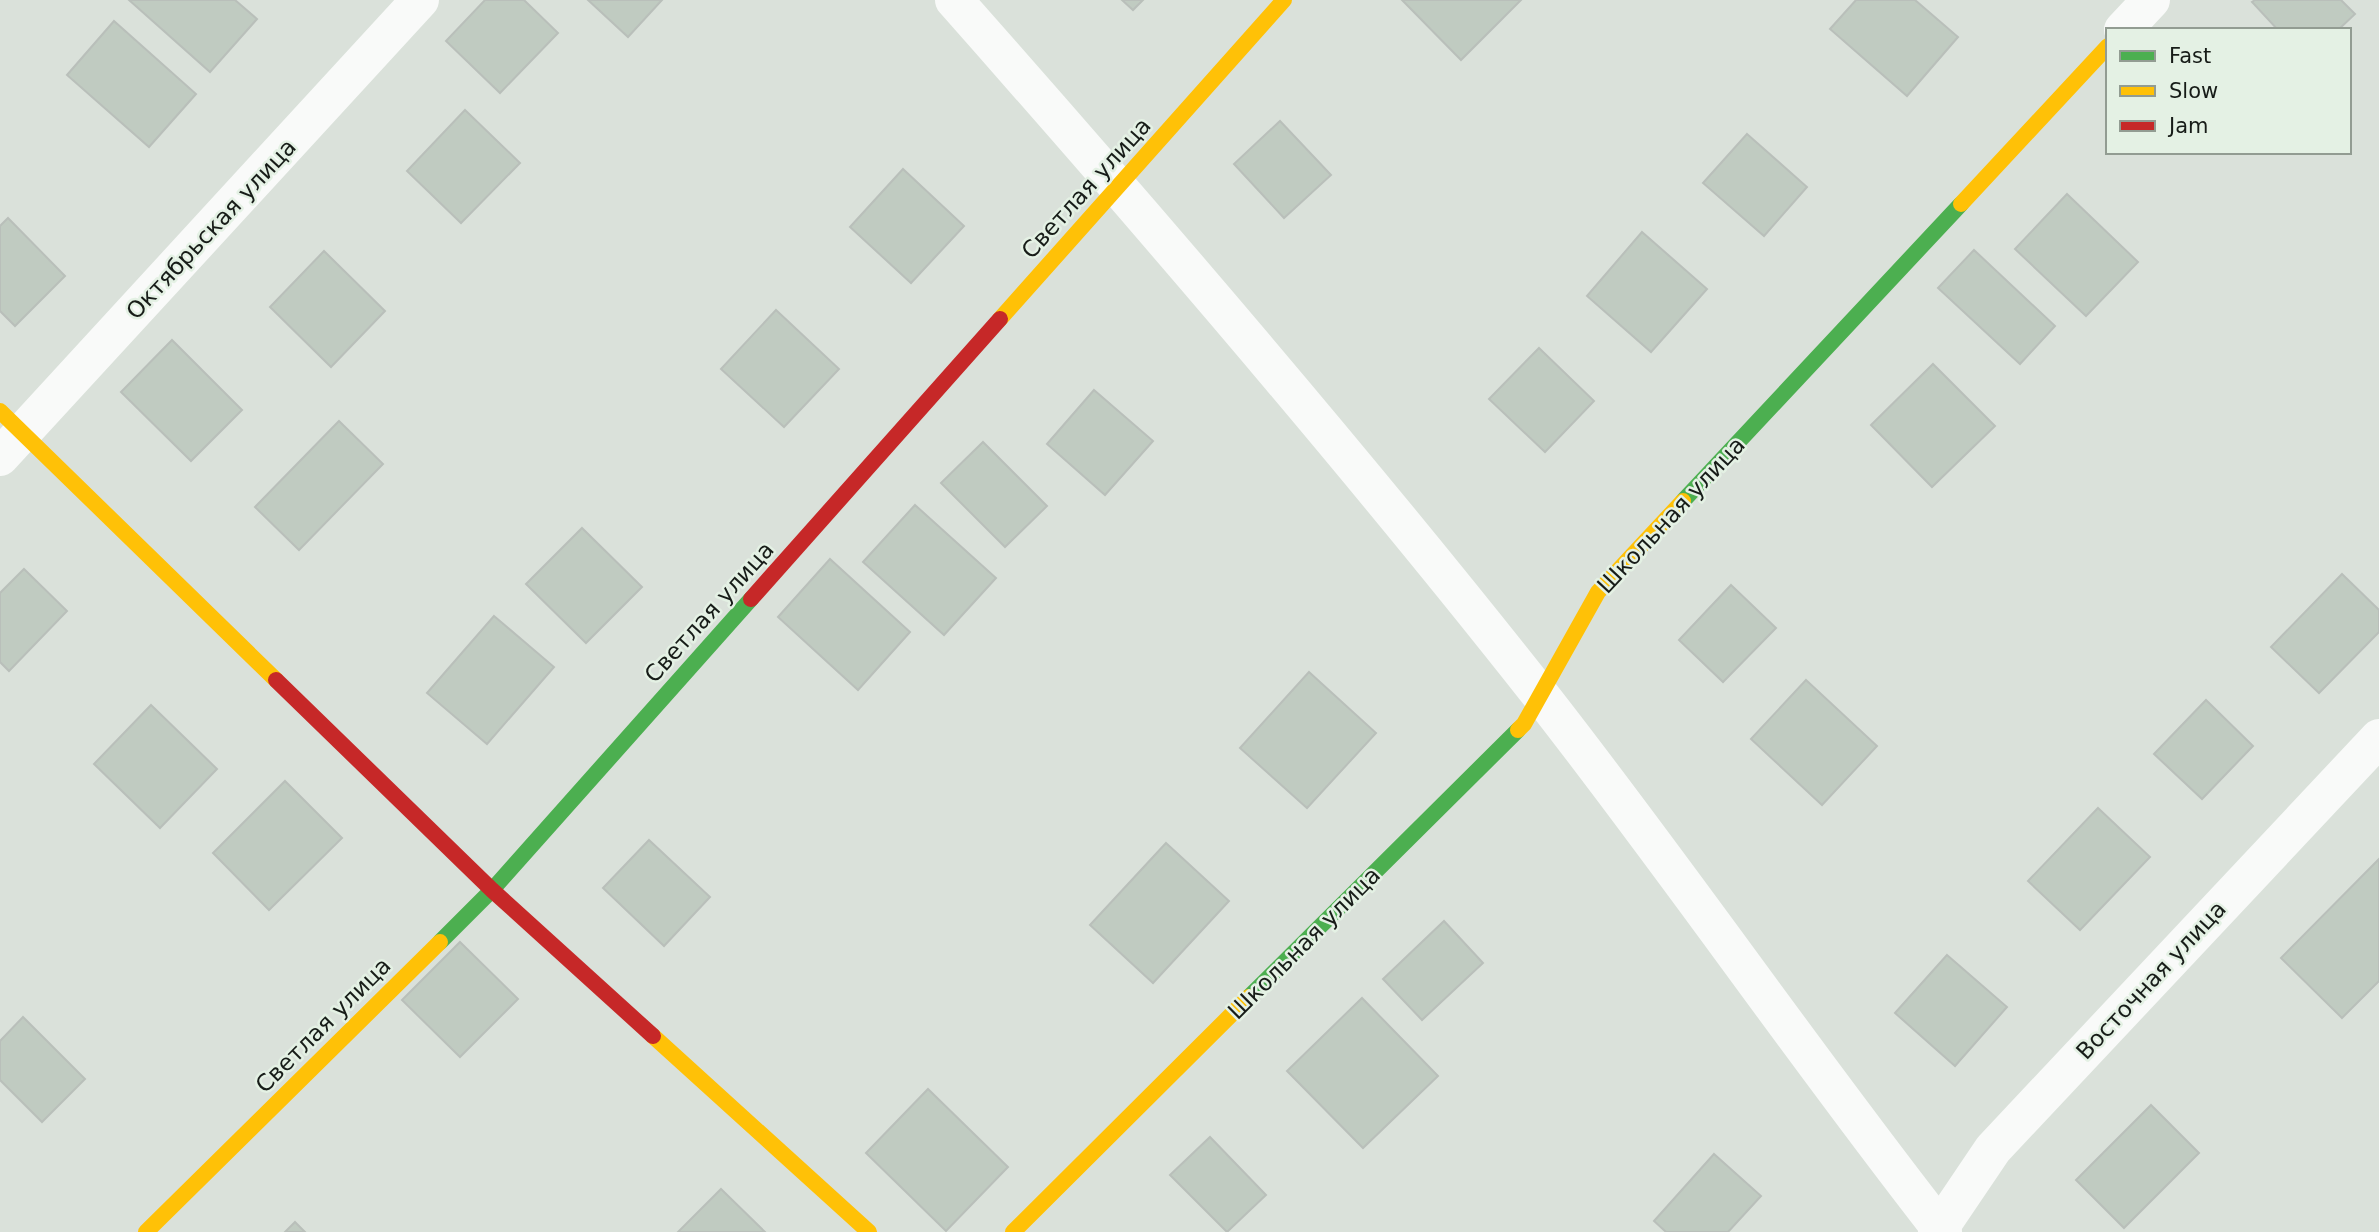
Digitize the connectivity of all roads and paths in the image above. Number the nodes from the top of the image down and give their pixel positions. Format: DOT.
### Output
graph roads {
  1 [pos="421,0"];
  2 [pos="954,0"];
  3 [pos="1284,0"];
  4 [pos="2151,0"];
  5 [pos="2125,28"];
  6 [pos="2106,48"];
  7 [pos="1119,187"];
  8 [pos="8,433"];
  9 [pos="1540,695"];
  10 [pos="2379,738"];
  11 [pos="492,890"];
  12 [pos="1940,1231"];
  13 [pos="146,1232"];
  14 [pos="869,1232"];
  15 [pos="1013,1232"];
  1 -- 8 [label="street, Октябрьская улица"];
  2 -- 7 [label="street"];
  3 -- 7 [label="street, Светлая улица"];
  4 -- 5 [label="street"];
  6 -- 9 [label="street, Школьная улица"];
  7 -- 9 [label="street"];
  7 -- 11 [label="street, Светлая улица"];
  8 -- 11 [label="street"];
  9 -- 12 [label="street"];
  9 -- 15 [label="street, Школьная улица"];
  10 -- 12 [label="street, Восточная улица"];
  11 -- 13 [label="street, Светлая улица"];
  11 -- 14 [label="street"];
}
